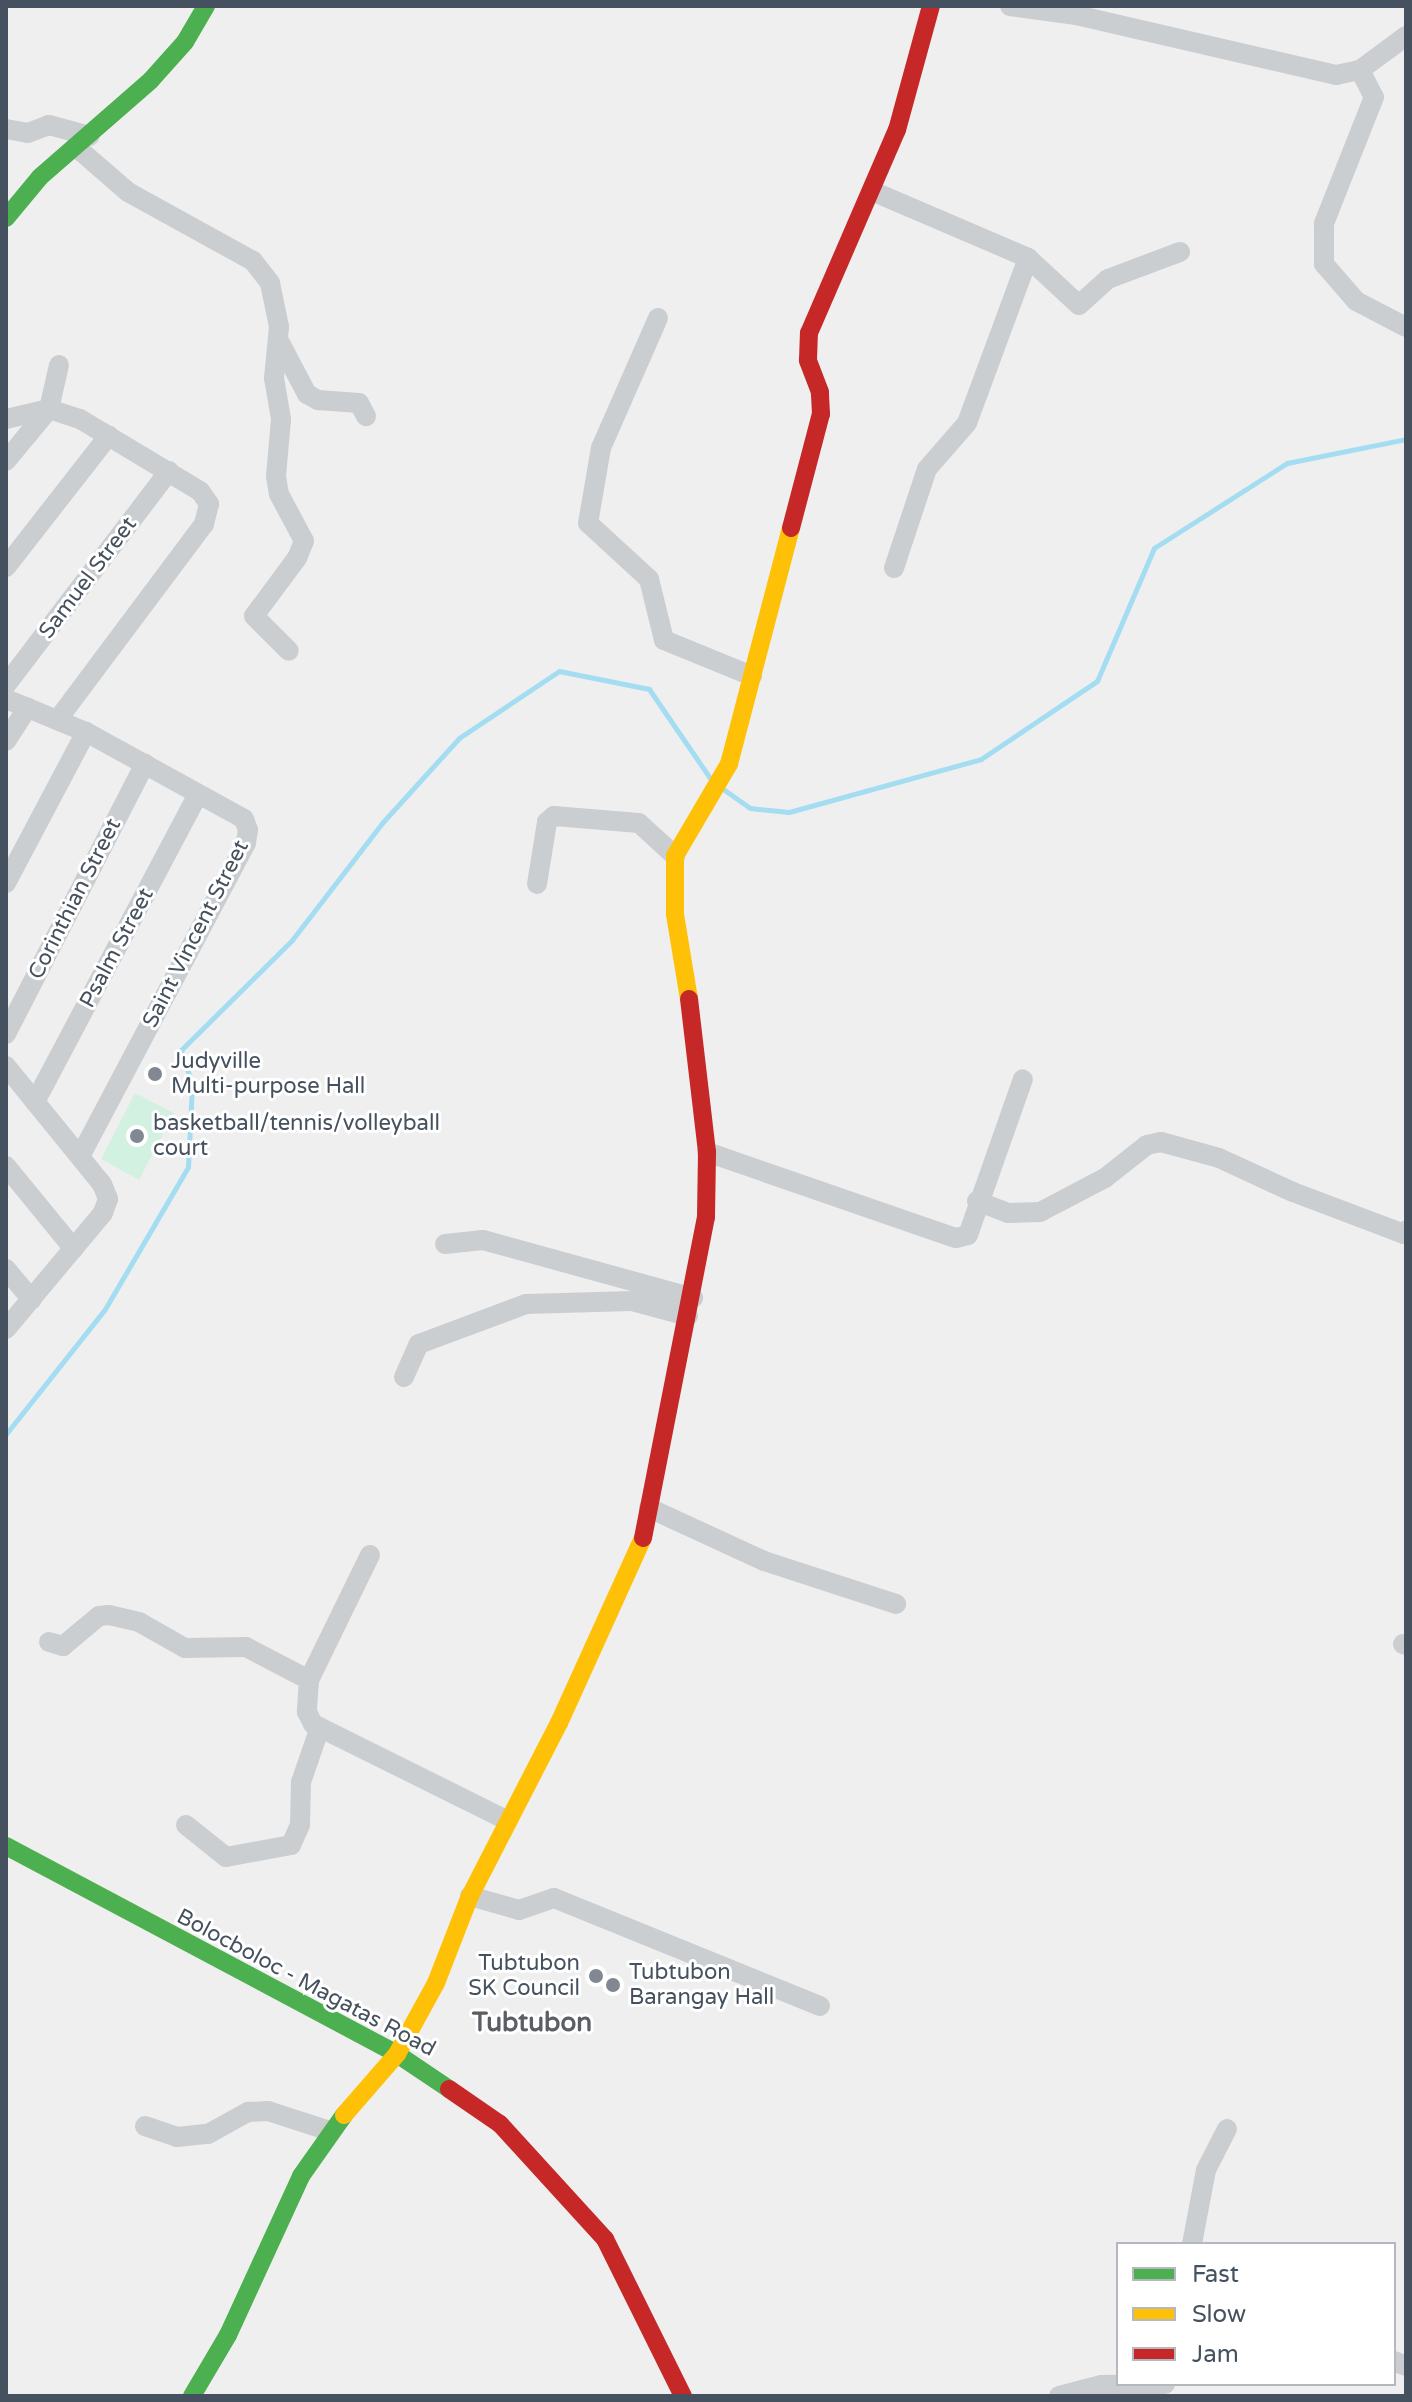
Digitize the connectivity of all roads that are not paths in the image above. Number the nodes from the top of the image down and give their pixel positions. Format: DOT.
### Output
graph roads {
  1 [pos="206,6"];
  2 [pos="931,6"];
  3 [pos="1010,6"];
  4 [pos="1406,36"];
  5 [pos="1360,70"];
  6 [pos="6,129"];
  7 [pos="83,141"];
  8 [pos="872,191"];
  9 [pos="6,218"];
  10 [pos="1180,252"];
  11 [pos="1028,258"];
  12 [pos="658,318"];
  13 [pos="1406,327"];
  14 [pos="279,341"];
  15 [pos="59,365"];
  16 [pos="49,409"];
  17 [pos="366,416"];
  18 [pos="6,419"];
  19 [pos="109,435"];
  20 [pos="6,461"];
  21 [pos="169,471"];
  22 [pos="6,567"];
  23 [pos="894,568"];
  24 [pos="289,651"];
  25 [pos="752,676"];
  26 [pos="6,685"];
  27 [pos="6,699"];
  28 [pos="28,707"];
  29 [pos="58,719"];
  30 [pos="86,732"];
  31 [pos="6,741"];
  32 [pos="145,764"];
  33 [pos="198,794"];
  34 [pos="675,856"];
  35 [pos="6,883"];
  36 [pos="537,884"];
  37 [pos="6,1034"];
  38 [pos="6,1066"];
  39 [pos="1023,1079"];
  40 [pos="35,1102"];
  41 [pos="707,1152"];
  42 [pos="80,1156"];
  43 [pos="6,1166"];
  44 [pos="977,1201"];
  45 [pos="1405,1233"];
  46 [pos="445,1244"];
  47 [pos="74,1249"];
  48 [pos="6,1269"];
  49 [pos="32,1300"];
  50 [pos="690,1307"];
  51 [pos="6,1329"];
  52 [pos="404,1377"];
  53 [pos="649,1508"];
  54 [pos="370,1555"];
  55 [pos="896,1604"];
  56 [pos="49,1642"];
  57 [pos="309,1680"];
  58 [pos="320,1727"];
  59 [pos="506,1820"];
  60 [pos="186,1825"];
  61 [pos="6,1846"];
  62 [pos="470,1896"];
  63 [pos="820,2006"];
  64 [pos="397,2054"];
  65 [pos="145,2126"];
  66 [pos="1227,2129"];
  67 [pos="330,2131"];
  68 [pos="1192,2242"];
  69 [pos="1116,2385"];
  70 [pos="192,2396"];
  71 [pos="683,2396"];
  72 [pos="1059,2396"];
  1 -- 7 [label="street"];
  2 -- 8 [label="street"];
  3 -- 5 [label="street"];
  4 -- 5 [label="street"];
  5 -- 13 [label="street"];
  6 -- 7 [label="street"];
  7 -- 9 [label="street"];
  7 -- 14 [label="street"];
  8 -- 11 [label="street"];
  8 -- 25 [label="street"];
  10 -- 11 [label="street"];
  11 -- 23 [label="street"];
  12 -- 25 [label="street"];
  14 -- 17 [label="street"];
  14 -- 24 [label="street"];
  15 -- 16 [label="street"];
  16 -- 18 [label="street"];
  16 -- 19 [label="street"];
  16 -- 20 [label="street"];
  19 -- 21 [label="street"];
  19 -- 22 [label="street"];
  21 -- 26 [label="street, Samuel Street"];
  21 -- 29 [label="street"];
  25 -- 34 [label="street"];
  27 -- 28 [label="street, Saint Vincent Street"];
  28 -- 29 [label="street, Saint Vincent Street"];
  28 -- 31 [label="street"];
  29 -- 30 [label="street, Saint Vincent Street"];
  30 -- 32 [label="street, Saint Vincent Street"];
  30 -- 35 [label="street"];
  32 -- 33 [label="street, Saint Vincent Street"];
  32 -- 37 [label="street, Corinthian Street"];
  33 -- 40 [label="street, Psalm Street"];
  33 -- 42 [label="street, Saint Vincent Street"];
  34 -- 36 [label="street"];
  34 -- 41 [label="street"];
  38 -- 40 [label="street"];
  39 -- 44 [label="street"];
  40 -- 42 [label="street"];
  41 -- 44 [label="street"];
  41 -- 50 [label="street"];
  42 -- 47 [label="street"];
  43 -- 47 [label="street"];
  44 -- 45 [label="street"];
  46 -- 50 [label="street"];
  47 -- 49 [label="street"];
  48 -- 49 [label="street"];
  49 -- 51 [label="street"];
  50 -- 52 [label="street"];
  50 -- 53 [label="street"];
  53 -- 55 [label="street"];
  53 -- 59 [label="street"];
  54 -- 57 [label="street"];
  56 -- 57 [label="street"];
  57 -- 58 [label="street"];
  58 -- 59 [label="street"];
  58 -- 60 [label="street"];
  59 -- 62 [label="street"];
  61 -- 64 [label="street, Bolocboloc - Magatas Road"];
  62 -- 63 [label="street"];
  62 -- 64 [label="street"];
  64 -- 67 [label="street"];
  64 -- 71 [label="street, Bolocboloc - Magatas Road"];
  65 -- 67 [label="street"];
  66 -- 68 [label="street"];
  67 -- 70 [label="street"];
  69 -- 72 [label="street"];
}
